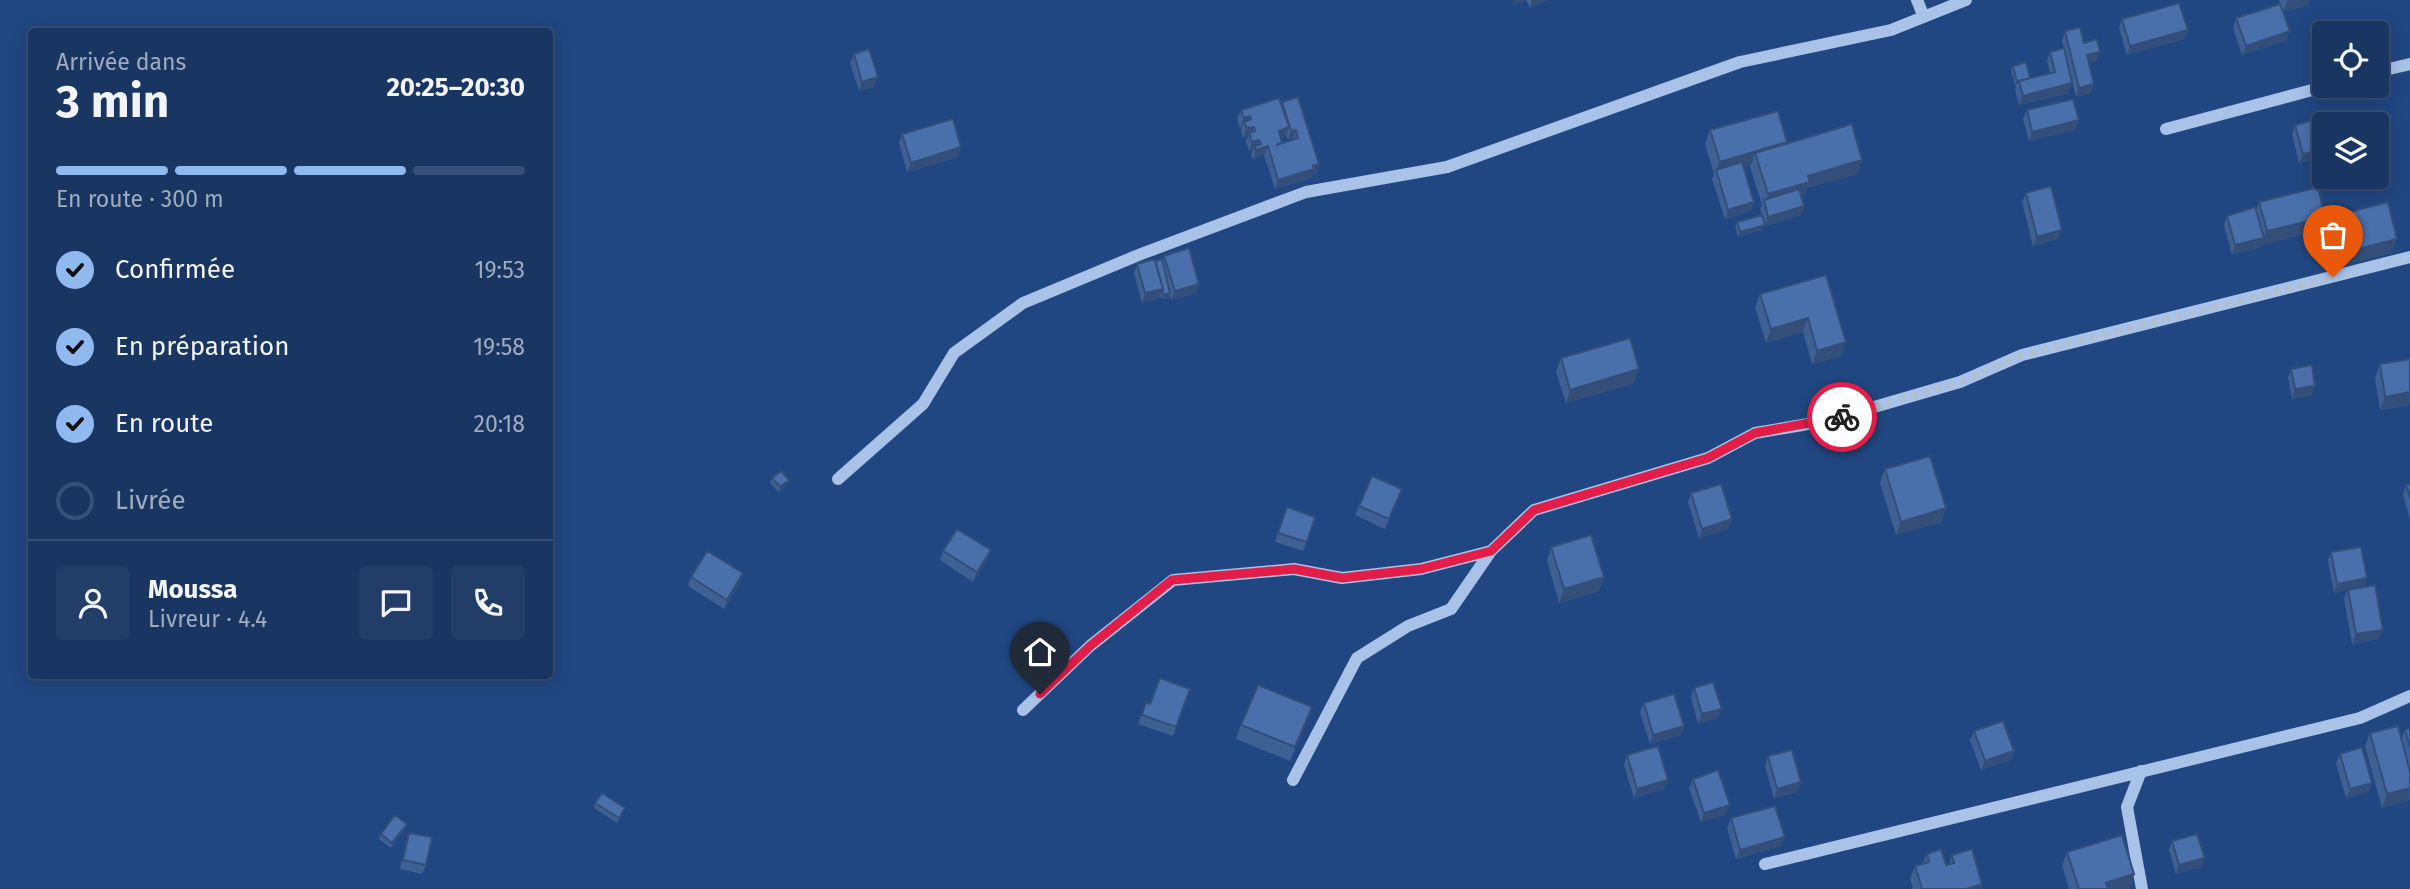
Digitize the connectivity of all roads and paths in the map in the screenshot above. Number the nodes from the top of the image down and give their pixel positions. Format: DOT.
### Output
graph roads {
  1 [pos="1917,0"];
  2 [pos="1966,0"];
  3 [pos="1924,17"];
  4 [pos="2410,64"];
  5 [pos="2389,69"];
  6 [pos="2312,90"];
  7 [pos="2165,129"];
  8 [pos="2410,257"];
  9 [pos="838,479"];
  10 [pos="1491,551"];
  11 [pos="2410,696"];
  12 [pos="1023,710"];
  13 [pos="2141,771"];
  14 [pos="1293,780"];
  15 [pos="1765,864"];
  16 [pos="2142,889"];
  1 -- 3 [label="street"];
  2 -- 3 [label="street"];
  3 -- 9 [label="street"];
  4 -- 5 [label="street"];
  6 -- 7 [label="street"];
  8 -- 10 [label="street"];
  10 -- 12 [label="street"];
  10 -- 14 [label="street"];
  11 -- 13 [label="street"];
  13 -- 15 [label="street"];
  13 -- 16 [label="street"];
}
